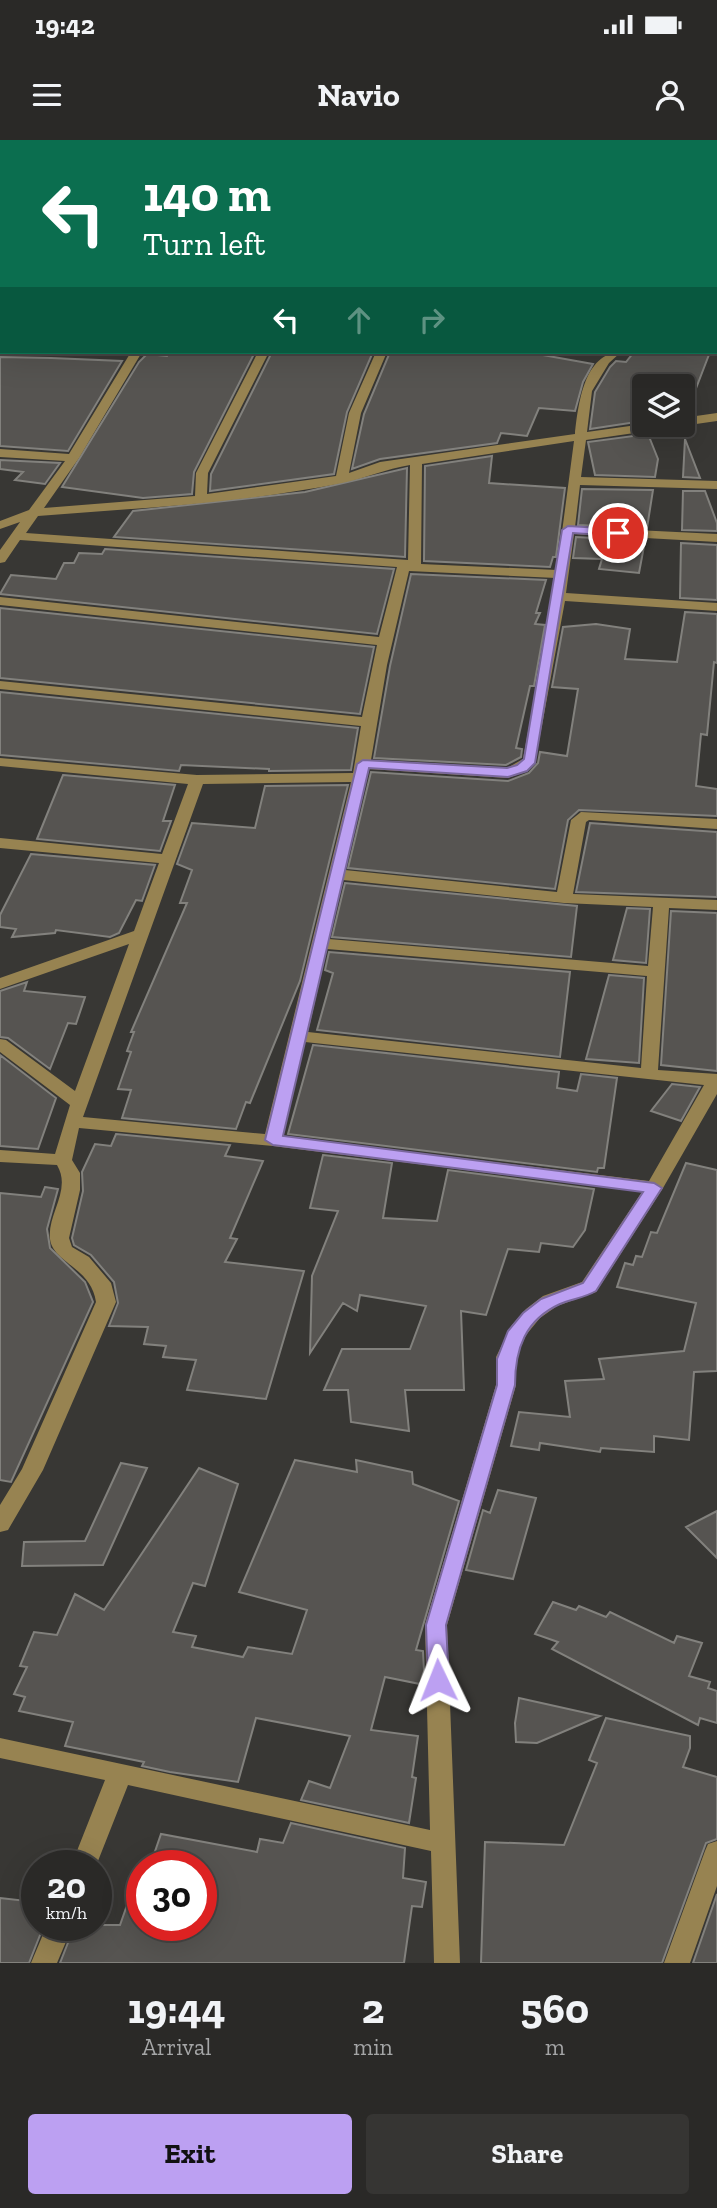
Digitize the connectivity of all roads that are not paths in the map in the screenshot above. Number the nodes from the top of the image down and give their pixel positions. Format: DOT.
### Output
graph roads {
  1 [pos="135,354"];
  2 [pos="262,354"];
  3 [pos="379,354"];
  4 [pos="614,354"];
  5 [pos="717,417"];
  6 [pos="695,420"];
  7 [pos="632,430"];
  8 [pos="582,438"];
  9 [pos="0,453"];
  10 [pos="73,458"];
  11 [pos="416,463"];
  12 [pos="342,479"];
  13 [pos="574,481"];
  14 [pos="717,485"];
  15 [pos="201,499"];
  16 [pos="35,512"];
  17 [pos="0,525"];
  18 [pos="568,530"];
  19 [pos="17,536"];
  20 [pos="717,538"];
  21 [pos="0,559"];
  22 [pos="408,565"];
  23 [pos="563,574"];
  24 [pos="558,596"];
  25 [pos="0,601"];
  26 [pos="717,607"];
  27 [pos="384,642"];
  28 [pos="0,685"];
  29 [pos="368,722"];
  30 [pos="0,762"];
  31 [pos="362,770"];
  32 [pos="197,780"];
  33 [pos="717,824"];
  34 [pos="0,843"];
  35 [pos="170,859"];
  36 [pos="335,874"];
  37 [pos="564,898"];
  38 [pos="661,902"];
  39 [pos="717,905"];
  40 [pos="142,934"];
  41 [pos="319,943"];
  42 [pos="656,972"];
  43 [pos="0,984"];
  44 [pos="298,1035"];
  45 [pos="0,1044"];
  46 [pos="649,1073"];
  47 [pos="716,1080"];
  48 [pos="79,1103"];
  49 [pos="72,1122"];
  50 [pos="273,1140"];
  51 [pos="0,1156"];
  52 [pos="63,1160"];
  53 [pos="654,1188"];
  54 [pos="0,1524"];
  55 [pos="0,1748"];
  56 [pos="120,1774"];
  57 [pos="444,1843"];
  58 [pos="89,1850"];
  59 [pos="717,1851"];
  60 [pos="53,1941"];
  61 [pos="44,1963"];
  62 [pos="447,1963"];
  63 [pos="677,1963"];
  1 -- 10 [label="street"];
  2 -- 15 [label="street"];
  3 -- 12 [label="street"];
  4 -- 8 [label="street"];
  5 -- 6 [label="street"];
  7 -- 8 [label="street"];
  8 -- 11 [label="street"];
  8 -- 13 [label="street"];
  9 -- 10 [label="street"];
  10 -- 16 [label="street"];
  11 -- 12 [label="street"];
  11 -- 22 [label="street"];
  12 -- 15 [label="street"];
  13 -- 14 [label="street"];
  13 -- 18 [label="street"];
  15 -- 16 [label="street"];
  16 -- 17 [label="street"];
  16 -- 19 [label="street"];
  18 -- 20 [label="street"];
  18 -- 23 [label="street"];
  19 -- 21 [label="street"];
  19 -- 22 [label="street"];
  22 -- 23 [label="street"];
  22 -- 27 [label="street"];
  23 -- 24 [label="street"];
  24 -- 26 [label="street"];
  24 -- 31 [label="street"];
  25 -- 27 [label="street"];
  27 -- 29 [label="street"];
  28 -- 29 [label="street"];
  29 -- 31 [label="street"];
  30 -- 32 [label="street"];
  31 -- 32 [label="street"];
  31 -- 36 [label="street"];
  32 -- 35 [label="street"];
  33 -- 37 [label="street"];
  34 -- 35 [label="street"];
  35 -- 40 [label="street"];
  36 -- 37 [label="street"];
  36 -- 41 [label="street"];
  37 -- 38 [label="street"];
  38 -- 39 [label="street"];
  38 -- 42 [label="street"];
  40 -- 43 [label="street"];
  40 -- 48 [label="street"];
  41 -- 42 [label="street"];
  41 -- 44 [label="street"];
  42 -- 46 [label="street"];
  44 -- 46 [label="street"];
  44 -- 50 [label="street"];
  45 -- 48 [label="street"];
  46 -- 47 [label="street"];
  47 -- 53 [label="street"];
  48 -- 49 [label="street"];
  49 -- 50 [label="street"];
  49 -- 52 [label="street"];
  50 -- 53 [label="street"];
  51 -- 52 [label="street"];
  52 -- 54 [label="street"];
  53 -- 57 [label="street"];
  55 -- 56 [label="street"];
  56 -- 57 [label="street"];
  56 -- 58 [label="street"];
  57 -- 62 [label="street"];
  59 -- 63 [label="street"];
  60 -- 61 [label="street"];
}
